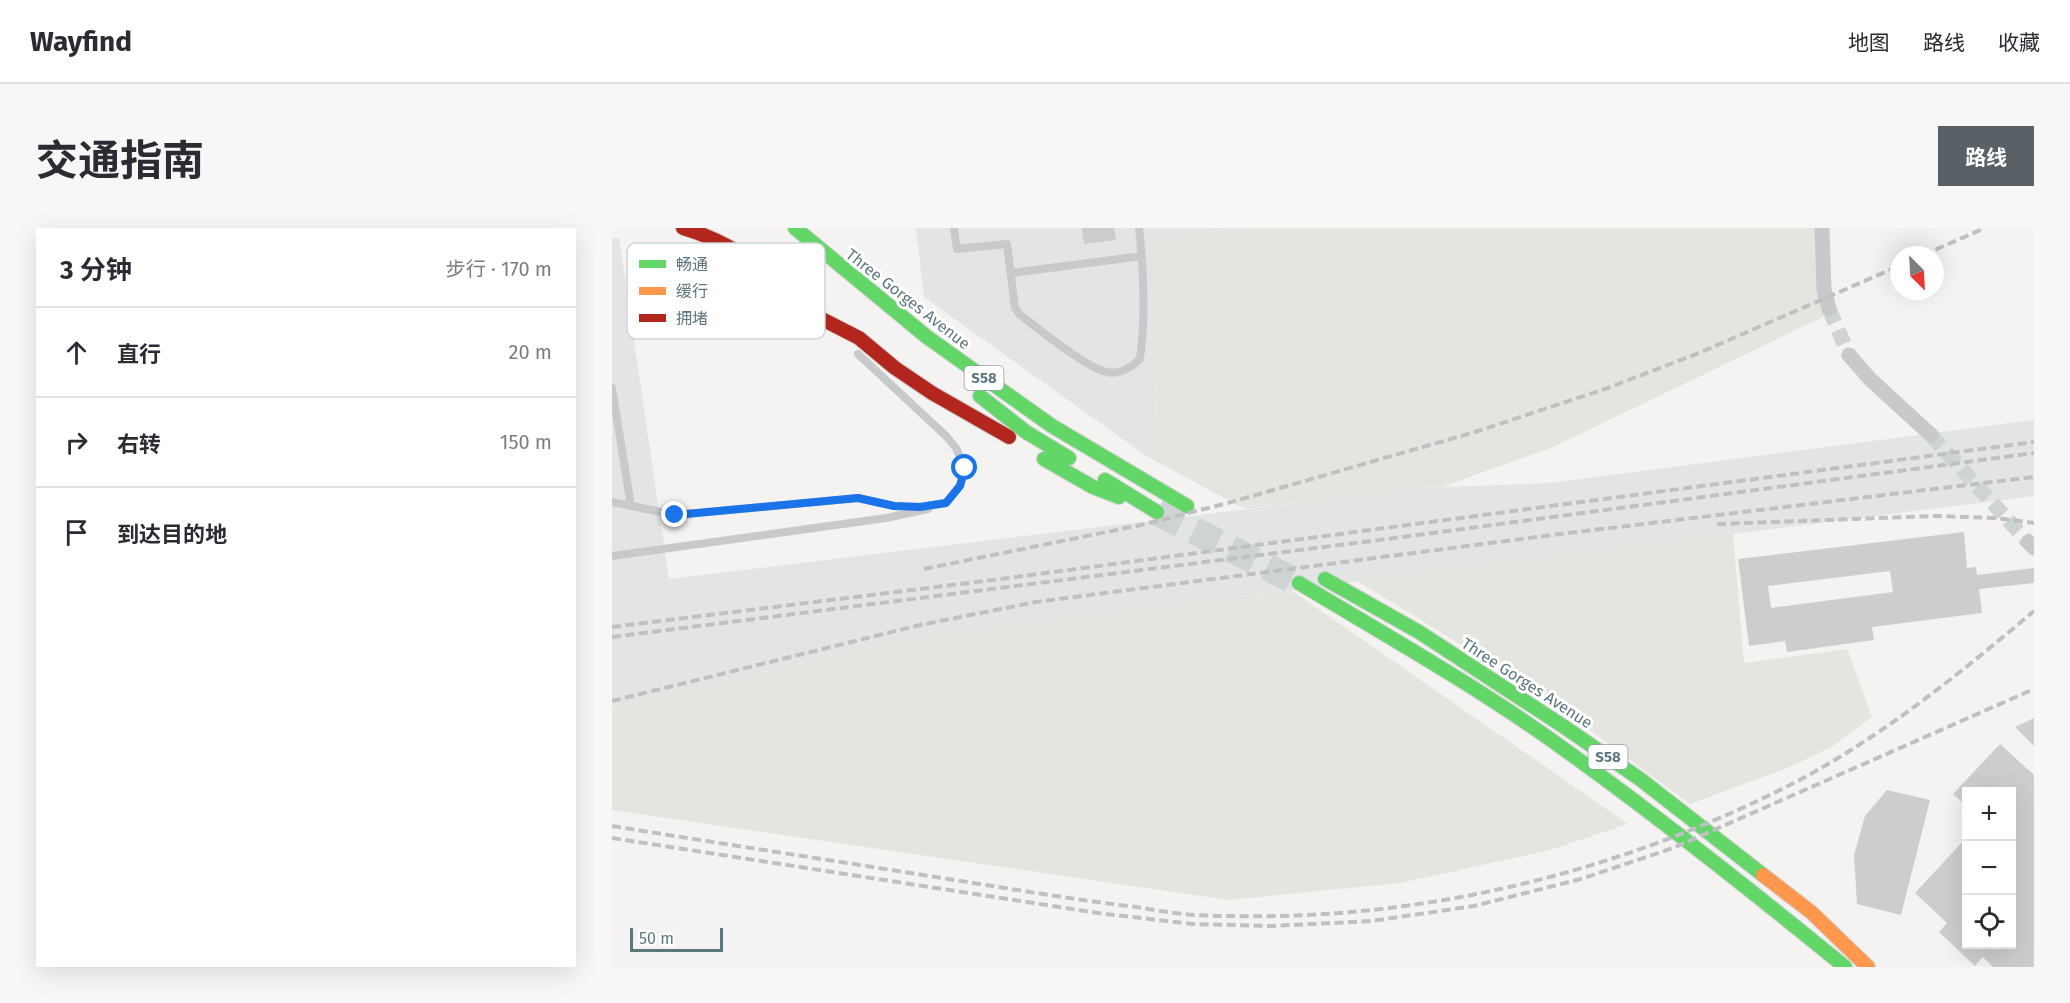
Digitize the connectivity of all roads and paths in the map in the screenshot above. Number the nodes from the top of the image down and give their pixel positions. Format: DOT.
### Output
graph roads {
  1 [pos="683,228"];
  2 [pos="795,228"];
  3 [pos="954,228"];
  4 [pos="1139,228"];
  5 [pos="1822,228"];
  6 [pos="728,243"];
  7 [pos="813,243"];
  8 [pos="825,253"];
  9 [pos="1142,256"];
  10 [pos="1011,273"];
  11 [pos="1829,309"];
  12 [pos="825,320"];
  13 [pos="825,324"];
  14 [pos="842,340"];
  15 [pos="851,348"];
  16 [pos="1849,355"];
  17 [pos="612,388"];
  18 [pos="972,389"];
  19 [pos="1931,435"];
  20 [pos="612,502"];
  21 [pos="946,503"];
  22 [pos="631,506"];
  23 [pos="1187,506"];
  24 [pos="612,556"];
  25 [pos="1325,579"];
  26 [pos="1299,583"];
  27 [pos="1845,967"];
  28 [pos="1868,967"];
  1 -- 6 [label="main road"];
  2 -- 7 [label="main road, Three Gorges Avenue / S58"];
  3 -- 10 [label="lane"];
  4 -- 9 [label="lane"];
  5 -- 11 [label="street"];
  8 -- 23 [label="main road, Three Gorges Avenue / S58"];
  9 -- 10 [label="lane"];
  9 -- 10 [label="lane"];
  12 -- 18 [label="main road, S58"];
  13 -- 14 [label="lane"];
  15 -- 21 [label="lane"];
  16 -- 19 [label="street"];
  17 -- 22 [label="lane"];
  20 -- 22 [label="lane"];
  21 -- 22 [label="lane"];
  21 -- 24 [label="lane"];
  25 -- 28 [label="main road, Three Gorges Avenue / S58"];
  26 -- 27 [label="main road, Three Gorges Avenue / S58"];
}
